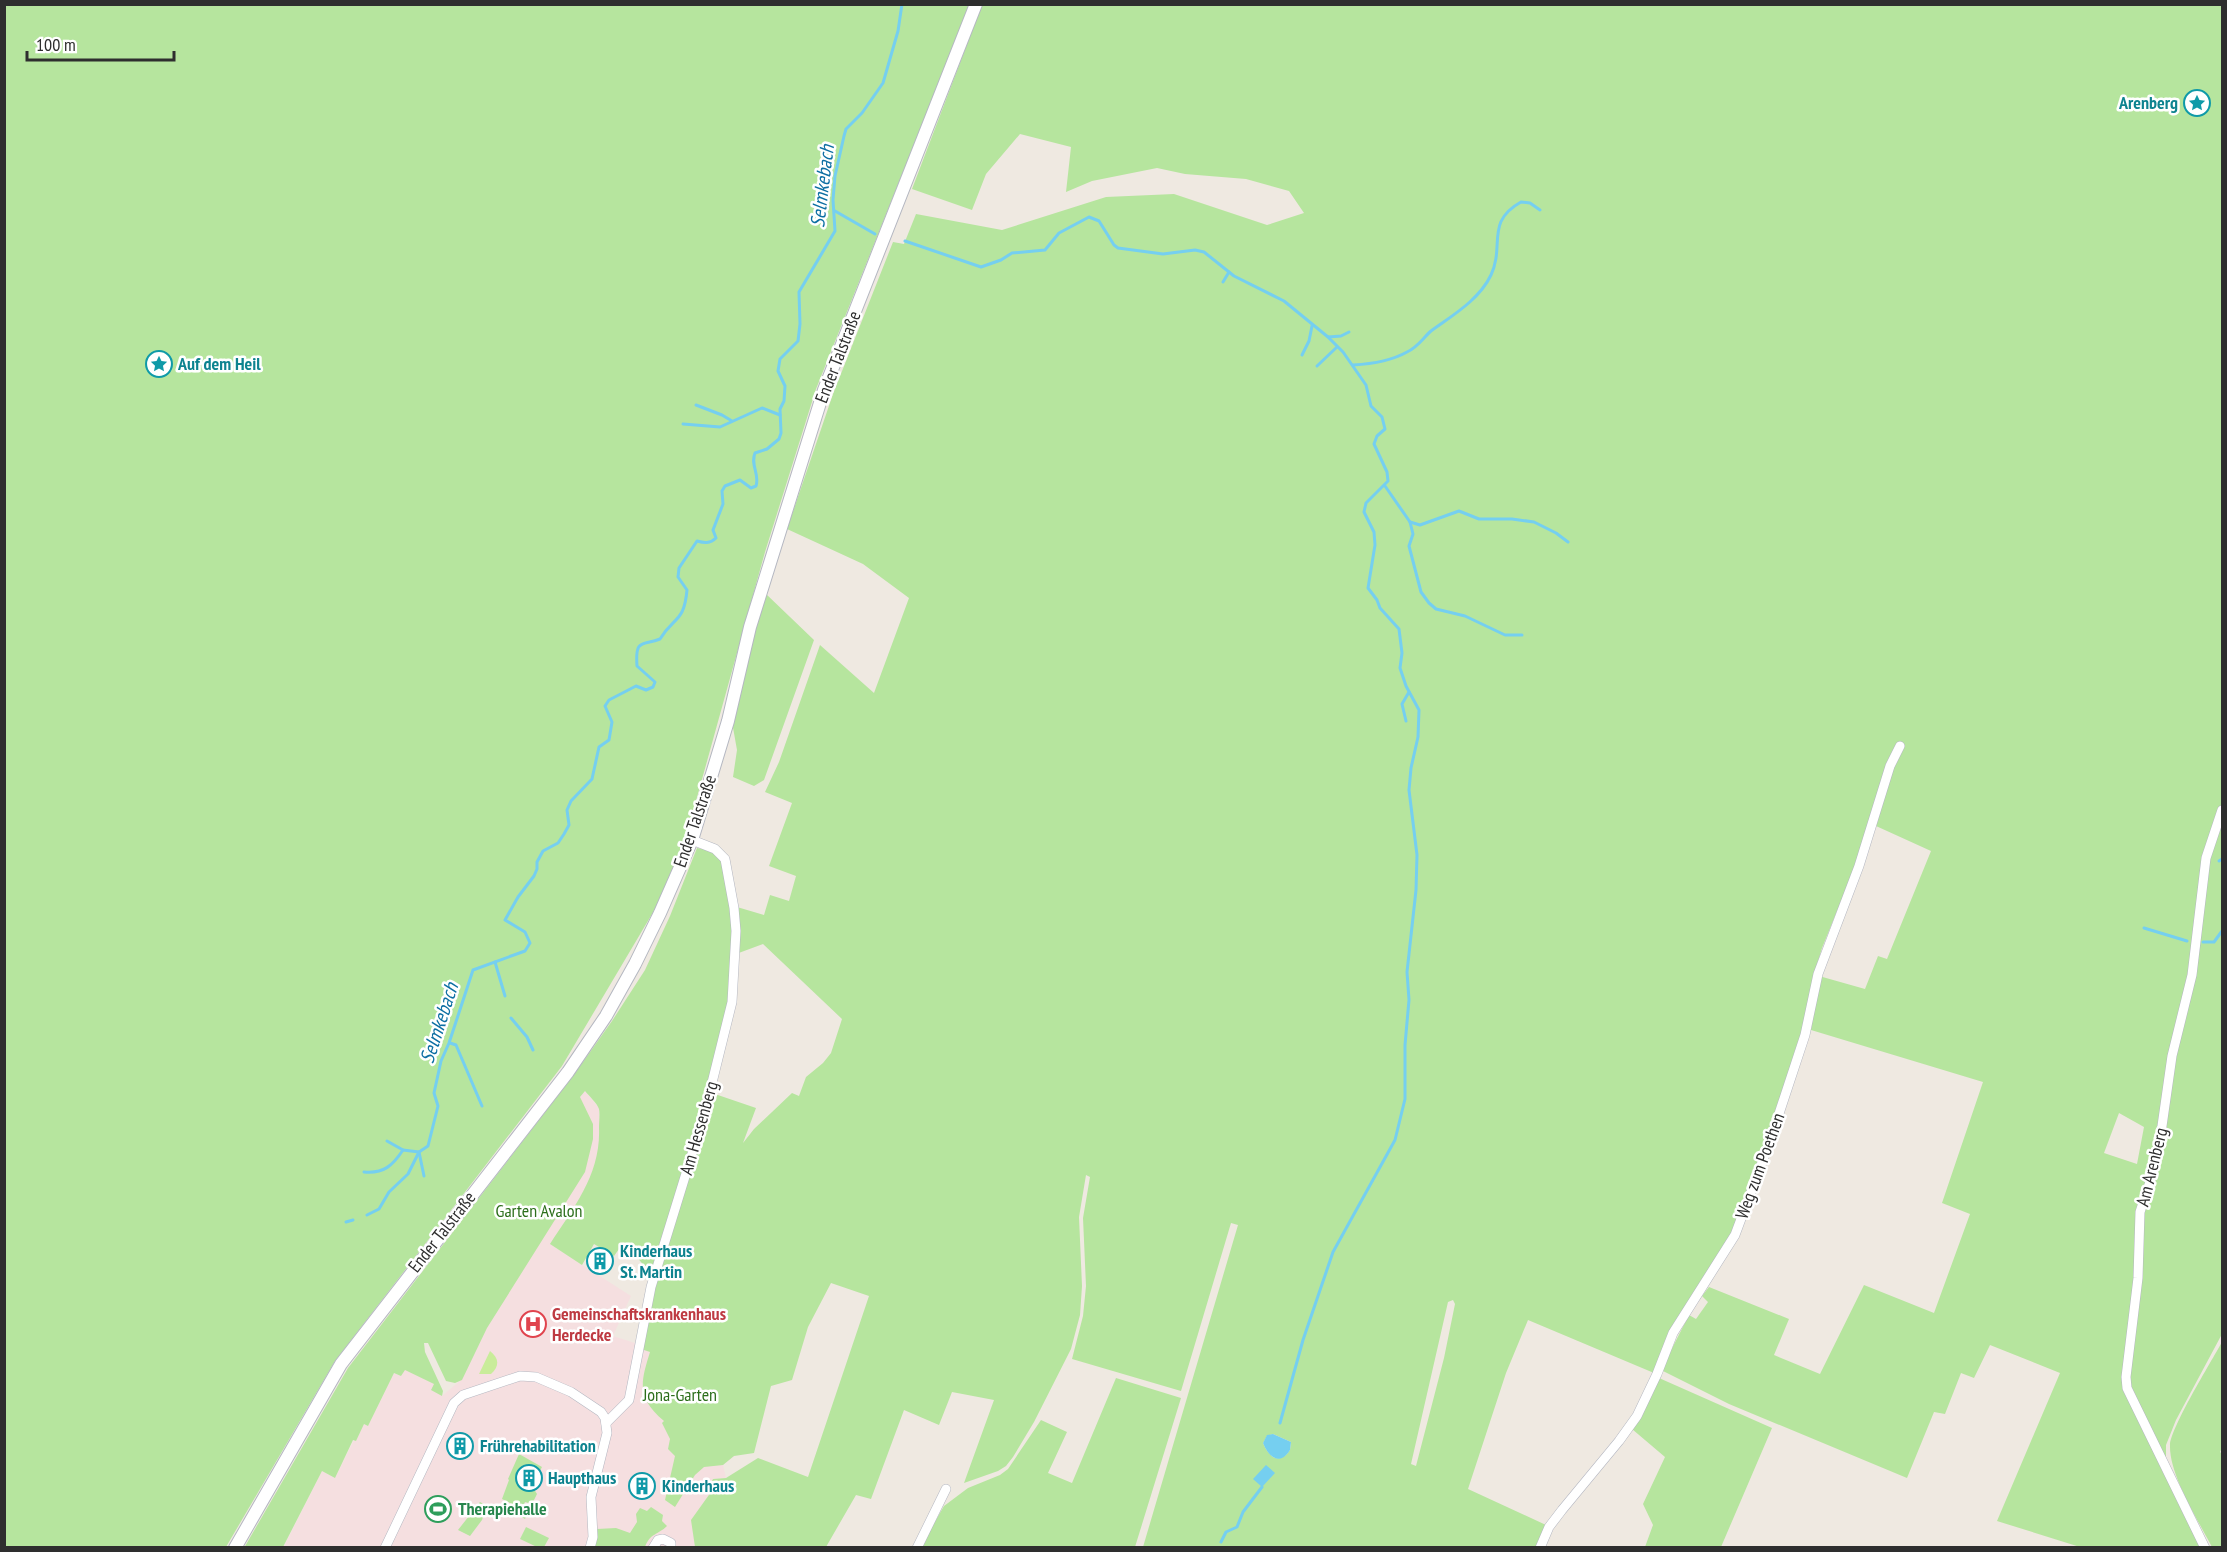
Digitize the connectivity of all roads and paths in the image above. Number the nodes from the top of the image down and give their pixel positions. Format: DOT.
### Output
graph roads {
  1 [pos="976,4"];
  2 [pos="1899,746"];
  3 [pos="2223,810"];
  4 [pos="692,840"];
  5 [pos="606,1423"];
  6 [pos="946,1489"];
  7 [pos="235,1548"];
  8 [pos="385,1548"];
  9 [pos="590,1548"];
  10 [pos="653,1548"];
  11 [pos="670,1548"];
  12 [pos="917,1548"];
  13 [pos="1540,1548"];
  14 [pos="2205,1548"];
  1 -- 4 [label="main road, Ender Talstraße"];
  2 -- 13 [label="street, Weg zum Poethen"];
  3 -- 14 [label="street, Am Arenberg"];
  4 -- 5 [label="street, Am Hessenberg"];
  4 -- 7 [label="main road, Ender Talstraße"];
  5 -- 8 [label="street"];
  5 -- 9 [label="street"];
  6 -- 12 [label="street"];
  10 -- 11 [label="street"];
}
